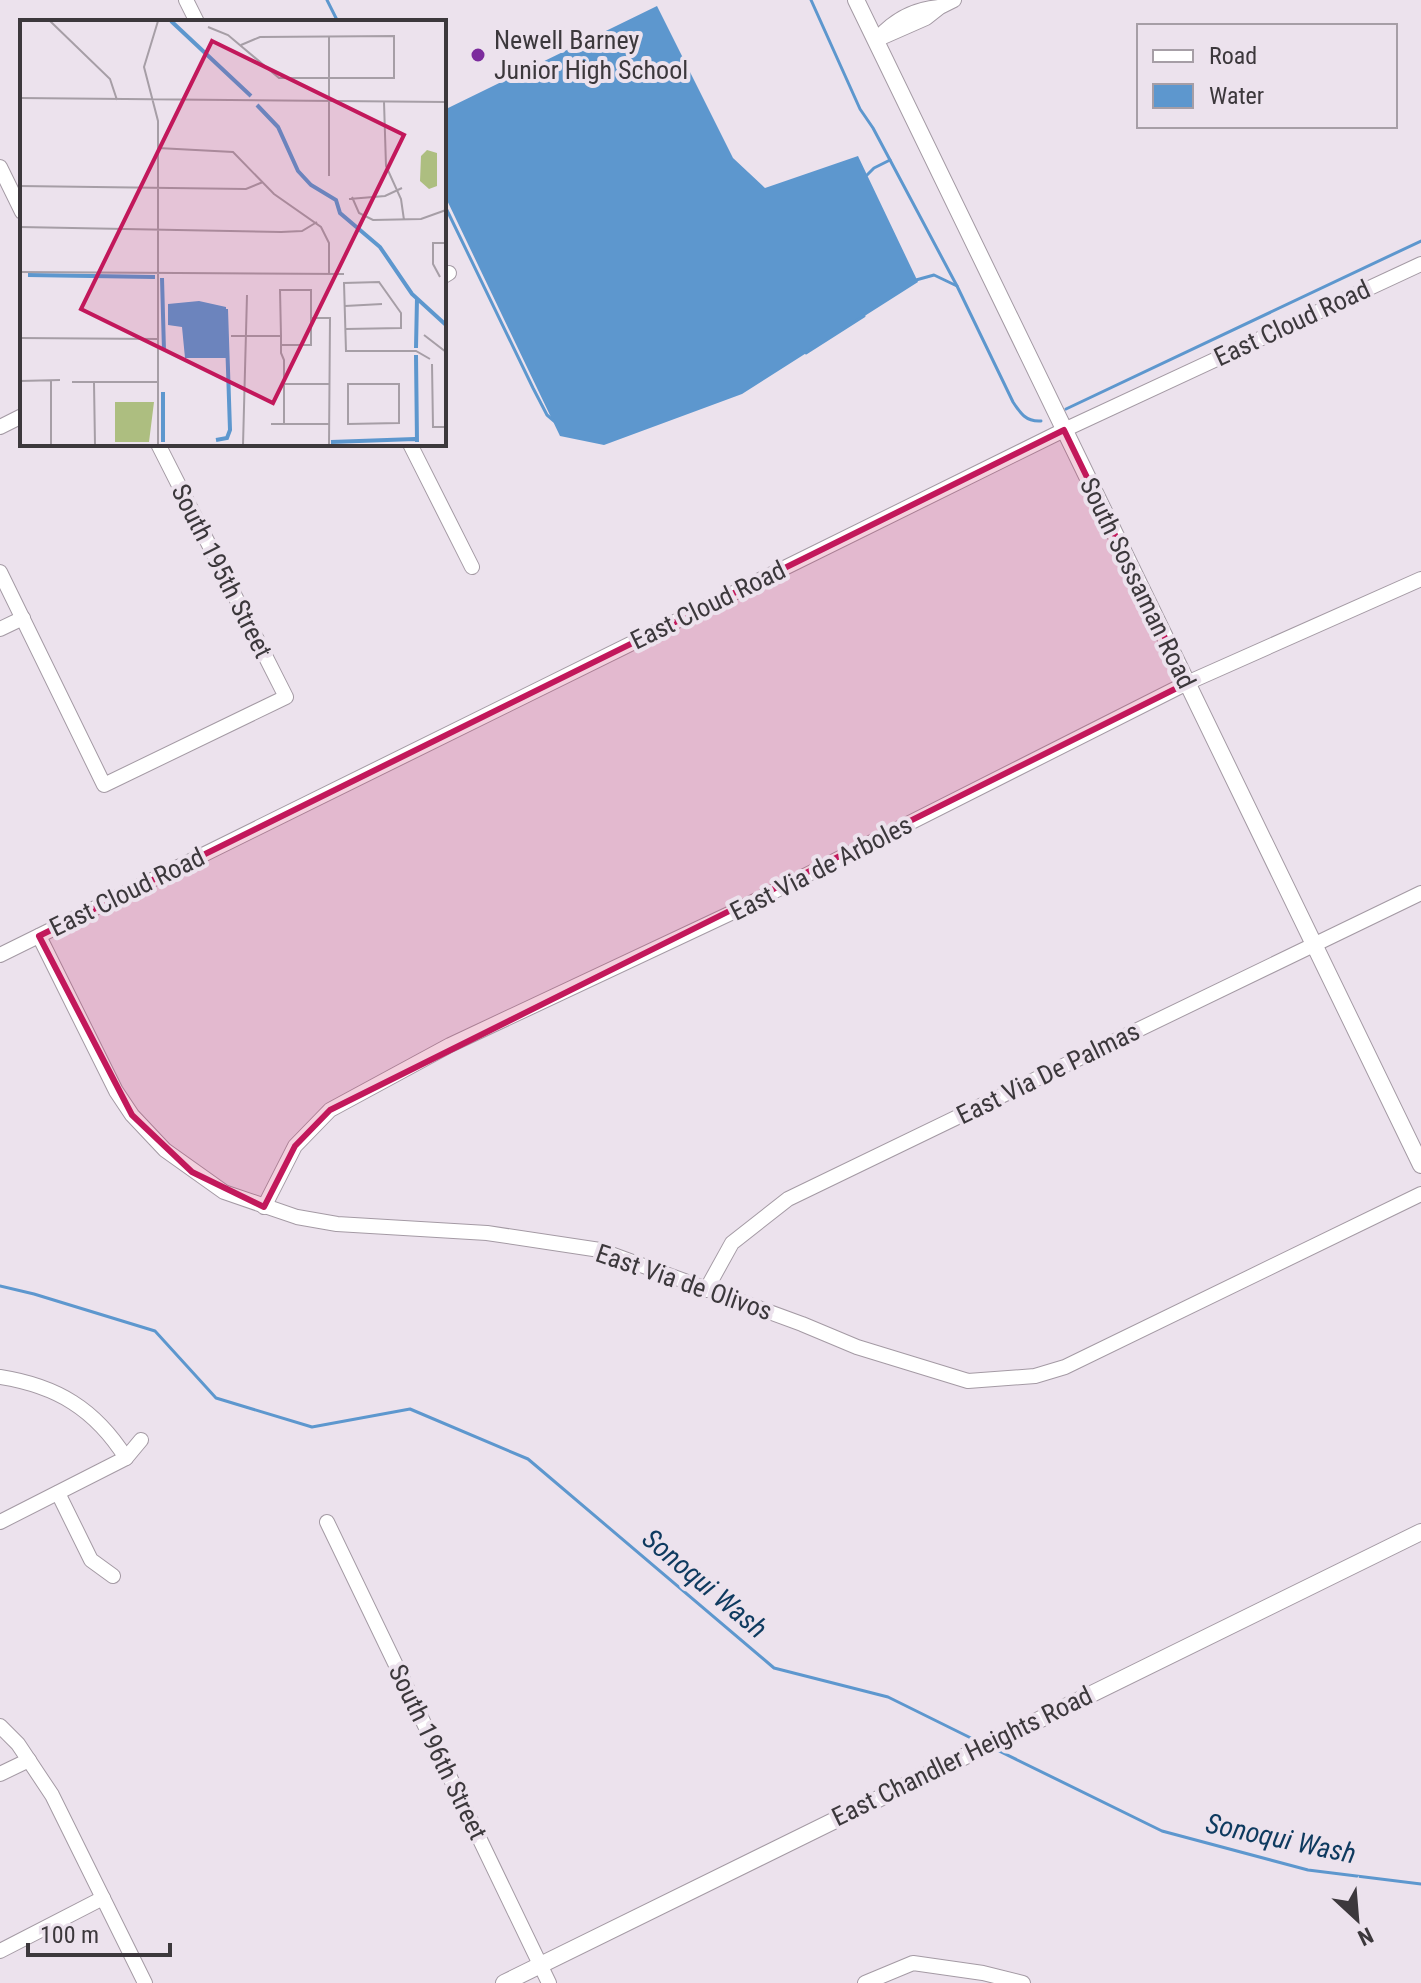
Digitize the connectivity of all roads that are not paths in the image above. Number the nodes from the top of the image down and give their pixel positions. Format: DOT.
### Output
graph roads {
  1 [pos="186,0"];
  2 [pos="856,0"];
  3 [pos="947,3"];
  4 [pos="196,20"];
  5 [pos="876,40"];
  6 [pos="0,167"];
  7 [pos="20,208"];
  8 [pos="1421,264"];
  9 [pos="20,417"];
  10 [pos="0,427"];
  11 [pos="1064,430"];
  12 [pos="159,446"];
  13 [pos="411,446"];
  14 [pos="472,567"];
  15 [pos="0,572"];
  16 [pos="1421,579"];
  17 [pos="23,618"];
  18 [pos="0,629"];
  19 [pos="1187,683"];
  20 [pos="1421,893"];
  21 [pos="39,936"];
  22 [pos="1314,943"];
  23 [pos="0,955"];
  24 [pos="1421,1165"];
  25 [pos="1421,1194"];
  26 [pos="264,1207"];
  27 [pos="706,1290"];
  28 [pos="0,1377"];
  29 [pos="141,1440"];
  30 [pos="126,1458"];
  31 [pos="58,1493"];
  32 [pos="0,1522"];
  33 [pos="327,1522"];
  34 [pos="1421,1532"];
  35 [pos="113,1576"];
  36 [pos="0,1726"];
  37 [pos="29,1760"];
  38 [pos="0,1774"];
  39 [pos="103,1898"];
  40 [pos="0,1951"];
  41 [pos="540,1965"];
  42 [pos="145,1983"];
  43 [pos="504,1983"];
  44 [pos="549,1983"];
  45 [pos="865,1983"];
  46 [pos="1023,1983"];
  1 -- 4 [label="street"];
  2 -- 5 [label="main road, South Sossaman Road"];
  3 -- 5 [label="street"];
  5 -- 11 [label="main road, South Sossaman Road"];
  6 -- 7 [label="street"];
  8 -- 11 [label="street, East Cloud Road"];
  9 -- 10 [label="street"];
  11 -- 19 [label="main road, South Sossaman Road"];
  11 -- 21 [label="street, East Cloud Road"];
  12 -- 17 [label="street, South 195th Street"];
  13 -- 14 [label="street"];
  15 -- 17 [label="street"];
  16 -- 19 [label="street, East Via de Arboles"];
  17 -- 18 [label="street"];
  19 -- 22 [label="main road, South Sossaman Road"];
  19 -- 26 [label="street, East Via de Arboles"];
  20 -- 22 [label="street, East Via De Palmas"];
  21 -- 23 [label="street, East Cloud Road"];
  21 -- 26 [label="street, East Via de Olivos"];
  22 -- 24 [label="main road, South Sossaman Road"];
  22 -- 27 [label="street, East Via De Palmas"];
  25 -- 27 [label="street, East Via de Olivos"];
  26 -- 27 [label="street, East Via de Olivos"];
  28 -- 30 [label="street"];
  29 -- 30 [label="street"];
  30 -- 31 [label="street"];
  31 -- 32 [label="street"];
  31 -- 35 [label="street"];
  33 -- 41 [label="street, South 196th Street"];
  34 -- 41 [label="main road, East Chandler Heights Road"];
  36 -- 37 [label="street"];
  37 -- 38 [label="street"];
  37 -- 39 [label="street"];
  39 -- 40 [label="street"];
  39 -- 42 [label="street"];
  41 -- 43 [label="main road, East Chandler Heights Road"];
  41 -- 44 [label="street, South 196th Street"];
  45 -- 46 [label="street"];
}
